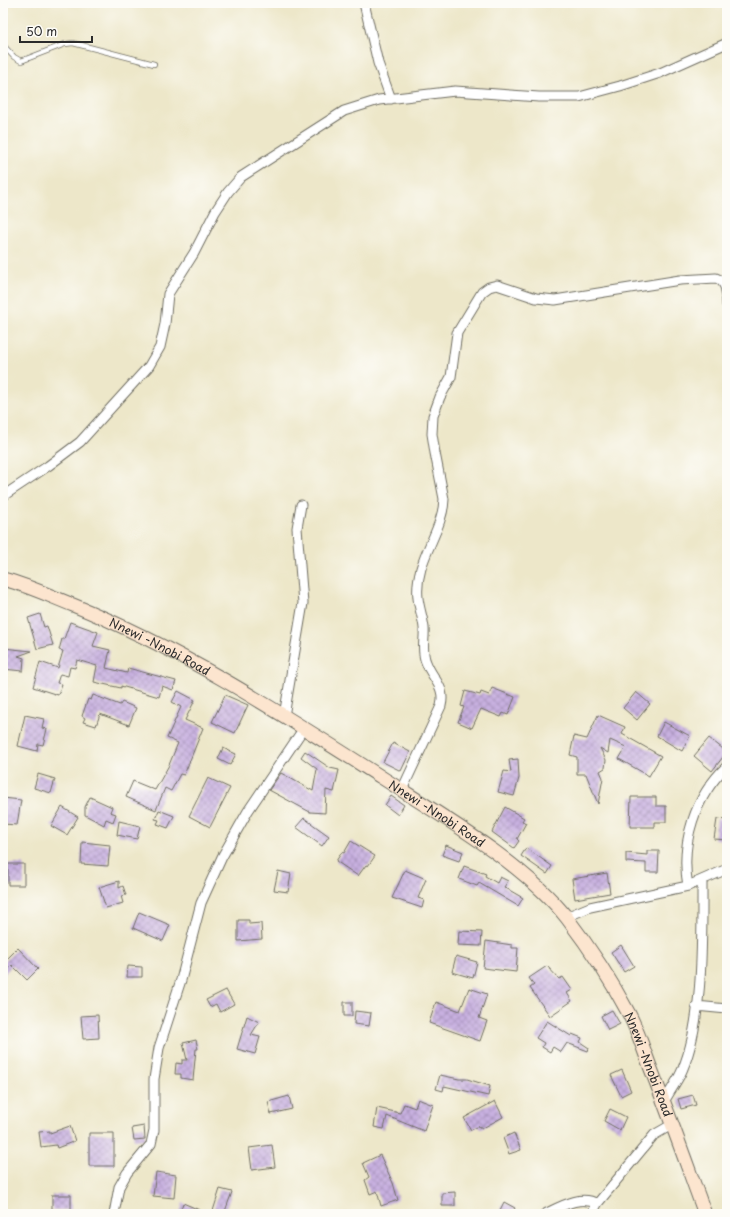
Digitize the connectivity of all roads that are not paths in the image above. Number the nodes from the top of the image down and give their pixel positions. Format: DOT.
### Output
graph roads {
  1 [pos="364,3"];
  2 [pos="727,43"];
  3 [pos="3,45"];
  4 [pos="154,64"];
  5 [pos="391,99"];
  6 [pos="727,305"];
  7 [pos="3,496"];
  8 [pos="301,505"];
  9 [pos="3,579"];
  10 [pos="284,716"];
  11 [pos="304,728"];
  12 [pos="727,766"];
  13 [pos="402,790"];
  14 [pos="727,869"];
  15 [pos="702,880"];
  16 [pos="688,886"];
  17 [pos="566,916"];
  18 [pos="696,1006"];
  19 [pos="727,1010"];
  20 [pos="664,1102"];
  21 [pos="673,1124"];
  22 [pos="598,1204"];
  23 [pos="114,1214"];
  24 [pos="545,1214"];
  25 [pos="592,1214"];
  26 [pos="704,1214"];
  1 -- 5 [label="street"];
  2 -- 5 [label="street"];
  3 -- 4 [label="lane"];
  5 -- 7 [label="street"];
  6 -- 13 [label="street"];
  8 -- 10 [label="street"];
  9 -- 10 [label="main road, Nnewi -Nnobi Road"];
  10 -- 11 [label="main road, Nnewi -Nnobi Road"];
  11 -- 13 [label="main road, Nnewi -Nnobi Road"];
  11 -- 23 [label="street"];
  12 -- 16 [label="street"];
  13 -- 17 [label="main road, Nnewi -Nnobi Road"];
  14 -- 15 [label="street"];
  15 -- 16 [label="street"];
  15 -- 18 [label="street"];
  16 -- 17 [label="street"];
  17 -- 20 [label="main road, Nnewi -Nnobi Road"];
  18 -- 19 [label="street"];
  18 -- 20 [label="street"];
  20 -- 21 [label="main road, Nnewi -Nnobi Road"];
  21 -- 22 [label="street"];
  21 -- 26 [label="main road, Nnewi -Nnobi Road"];
  22 -- 24 [label="street"];
  22 -- 25 [label="street"];
}
